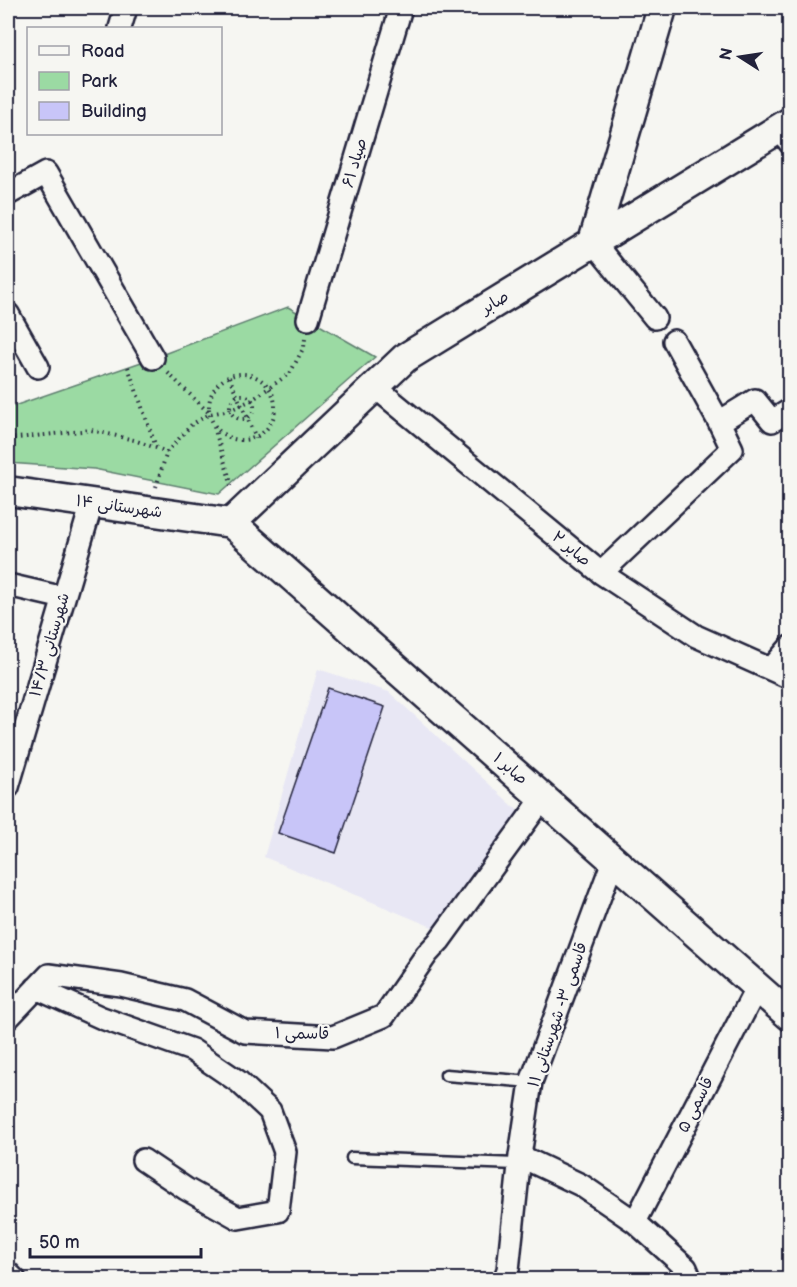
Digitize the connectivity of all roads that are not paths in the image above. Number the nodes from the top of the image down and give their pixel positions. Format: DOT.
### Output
graph roads {
  1 [pos="126,8"];
  2 [pos="401,8"];
  3 [pos="662,8"];
  4 [pos="120,27"];
  5 [pos="786,131"];
  6 [pos="8,194"];
  7 [pos="593,242"];
  8 [pos="8,314"];
  9 [pos="655,318"];
  10 [pos="308,319"];
  11 [pos="674,341"];
  12 [pos="153,358"];
  13 [pos="38,367"];
  14 [pos="375,387"];
  15 [pos="789,410"];
  16 [pos="719,422"];
  17 [pos="8,491"];
  18 [pos="92,503"];
  19 [pos="231,523"];
  20 [pos="601,573"];
  21 [pos="8,585"];
  22 [pos="64,598"];
  23 [pos="789,647"];
  24 [pos="780,673"];
  25 [pos="10,775"];
  26 [pos="543,798"];
  27 [pos="613,861"];
  28 [pos="757,987"];
  29 [pos="36,988"];
  30 [pos="789,1016"];
  31 [pos="8,1018"];
  32 [pos="446,1075"];
  33 [pos="531,1082"];
  34 [pos="352,1158"];
  35 [pos="143,1160"];
  36 [pos="520,1160"];
  37 [pos="635,1222"];
  38 [pos="8,1272"];
  39 [pos="15,1280"];
  40 [pos="504,1280"];
  41 [pos="691,1280"];
  1 -- 4 [label="street"];
  2 -- 10 [label="street, صیاد ۶۱"];
  3 -- 7 [label="street"];
  5 -- 7 [label="street, صابر"];
  6 -- 12 [label="street"];
  7 -- 9 [label="street"];
  7 -- 14 [label="street, صابر"];
  8 -- 13 [label="street"];
  11 -- 16 [label="street"];
  14 -- 19 [label="street, صابر"];
  14 -- 20 [label="street, صابر ۲"];
  15 -- 16 [label="street"];
  16 -- 20 [label="street"];
  17 -- 18 [label="street, شهرستانی ۱۴"];
  18 -- 19 [label="street, شهرستانی ۱۴"];
  18 -- 22 [label="street, شهرستانی ۱۴/۳"];
  19 -- 26 [label="street, صابر ۱"];
  20 -- 24 [label="street, صابر ۲"];
  21 -- 22 [label="street"];
  22 -- 25 [label="street, شهرستانی ۱۴/۳"];
  23 -- 24 [label="street"];
  26 -- 27 [label="street, صابر ۱"];
  26 -- 29 [label="street, قاسمی ۱"];
  27 -- 28 [label="street, صابر ۱"];
  27 -- 33 [label="street, قاسمی ۳- شهرستانی ۱۱"];
  28 -- 30 [label="street, صابر ۱"];
  28 -- 37 [label="street, قاسمی ۵"];
  29 -- 31 [label="street"];
  29 -- 35 [label="street"];
  32 -- 33 [label="lane"];
  33 -- 36 [label="street, قاسمی ۳- شهرستانی ۱۱"];
  34 -- 36 [label="lane"];
  36 -- 37 [label="street"];
  36 -- 40 [label="street, قاسمی ۳- شهرستانی ۱۱"];
  37 -- 41 [label="street"];
  38 -- 39 [label="street"];
}
